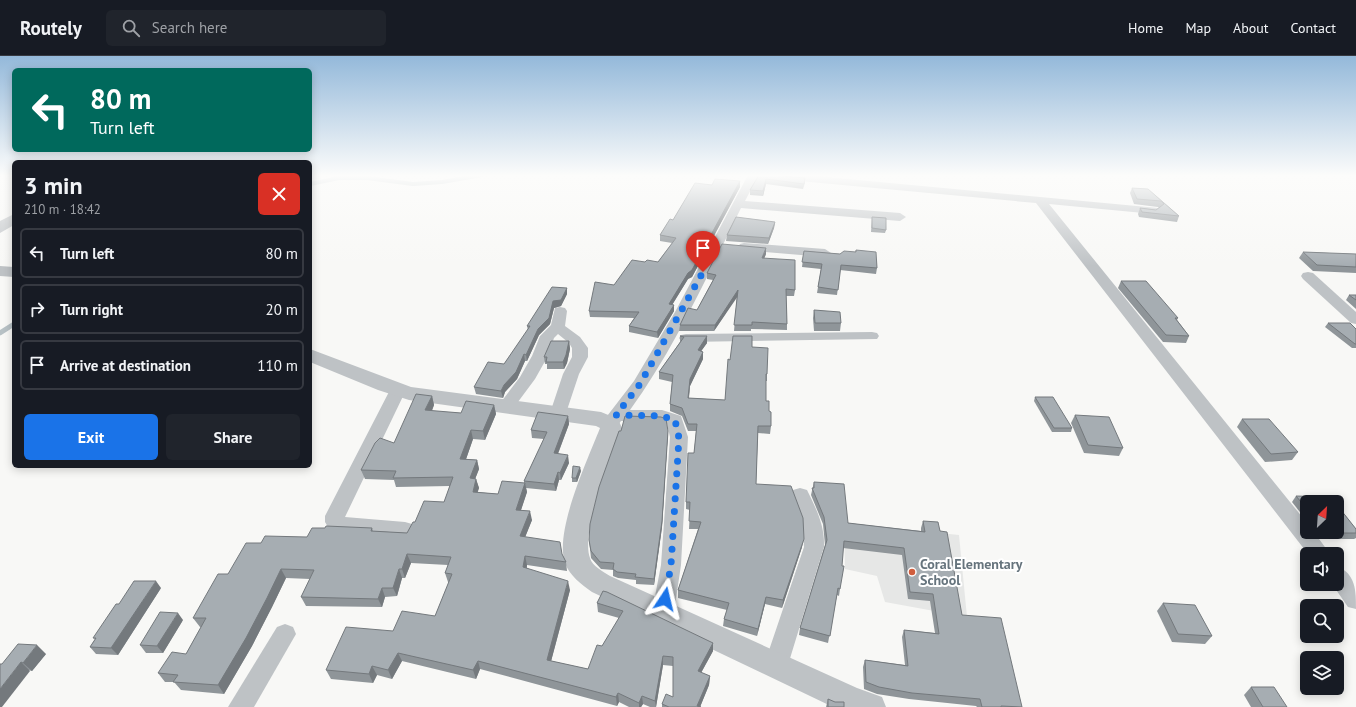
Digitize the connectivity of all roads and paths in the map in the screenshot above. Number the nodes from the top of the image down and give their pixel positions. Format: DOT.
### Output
graph roads {
  1 [pos="737,205"];
  2 [pos="755,205"];
  3 [pos="1044,205"];
  4 [pos="1106,205"];
  5 [pos="1154,210"];
  6 [pos="900,217"];
  7 [pos="12,219"];
  8 [pos="0,228"];
  9 [pos="717,245"];
  10 [pos="839,254"];
  11 [pos="0,271"];
  12 [pos="12,272"];
  13 [pos="1308,276"];
  14 [pos="560,310"];
  15 [pos="1356,320"];
  16 [pos="558,327"];
  17 [pos="872,336"];
  18 [pos="667,338"];
  19 [pos="312,356"];
  20 [pos="398,390"];
  21 [pos="506,406"];
  22 [pos="558,413"];
  23 [pos="613,419"];
  24 [pos="800,495"];
  25 [pos="405,530"];
  26 [pos="1314,547"];
  27 [pos="1344,584"];
  28 [pos="1356,600"];
  29 [pos="663,612"];
  30 [pos="285,634"];
  31 [pos="776,665"];
  32 [pos="240,707"];
  33 [pos="871,707"];
  1 -- 9 [label="street"];
  2 -- 6 [label="street"];
  3 -- 26 [label="street"];
  4 -- 5 [label="street"];
  7 -- 8 [label="street"];
  9 -- 10 [label="street"];
  9 -- 18 [label="street"];
  11 -- 12 [label="street"];
  13 -- 15 [label="street"];
  14 -- 16 [label="street"];
  16 -- 21 [label="street"];
  16 -- 22 [label="street"];
  17 -- 18 [label="street"];
  18 -- 23 [label="street"];
  19 -- 20 [label="street"];
  20 -- 21 [label="street"];
  20 -- 25 [label="street"];
  21 -- 22 [label="street"];
  22 -- 23 [label="street"];
  23 -- 29 [label="street"];
  23 -- 29 [label="street"];
  24 -- 31 [label="street"];
  27 -- 28 [label="street"];
  29 -- 31 [label="street"];
  30 -- 32 [label="street"];
  31 -- 33 [label="street"];
}
